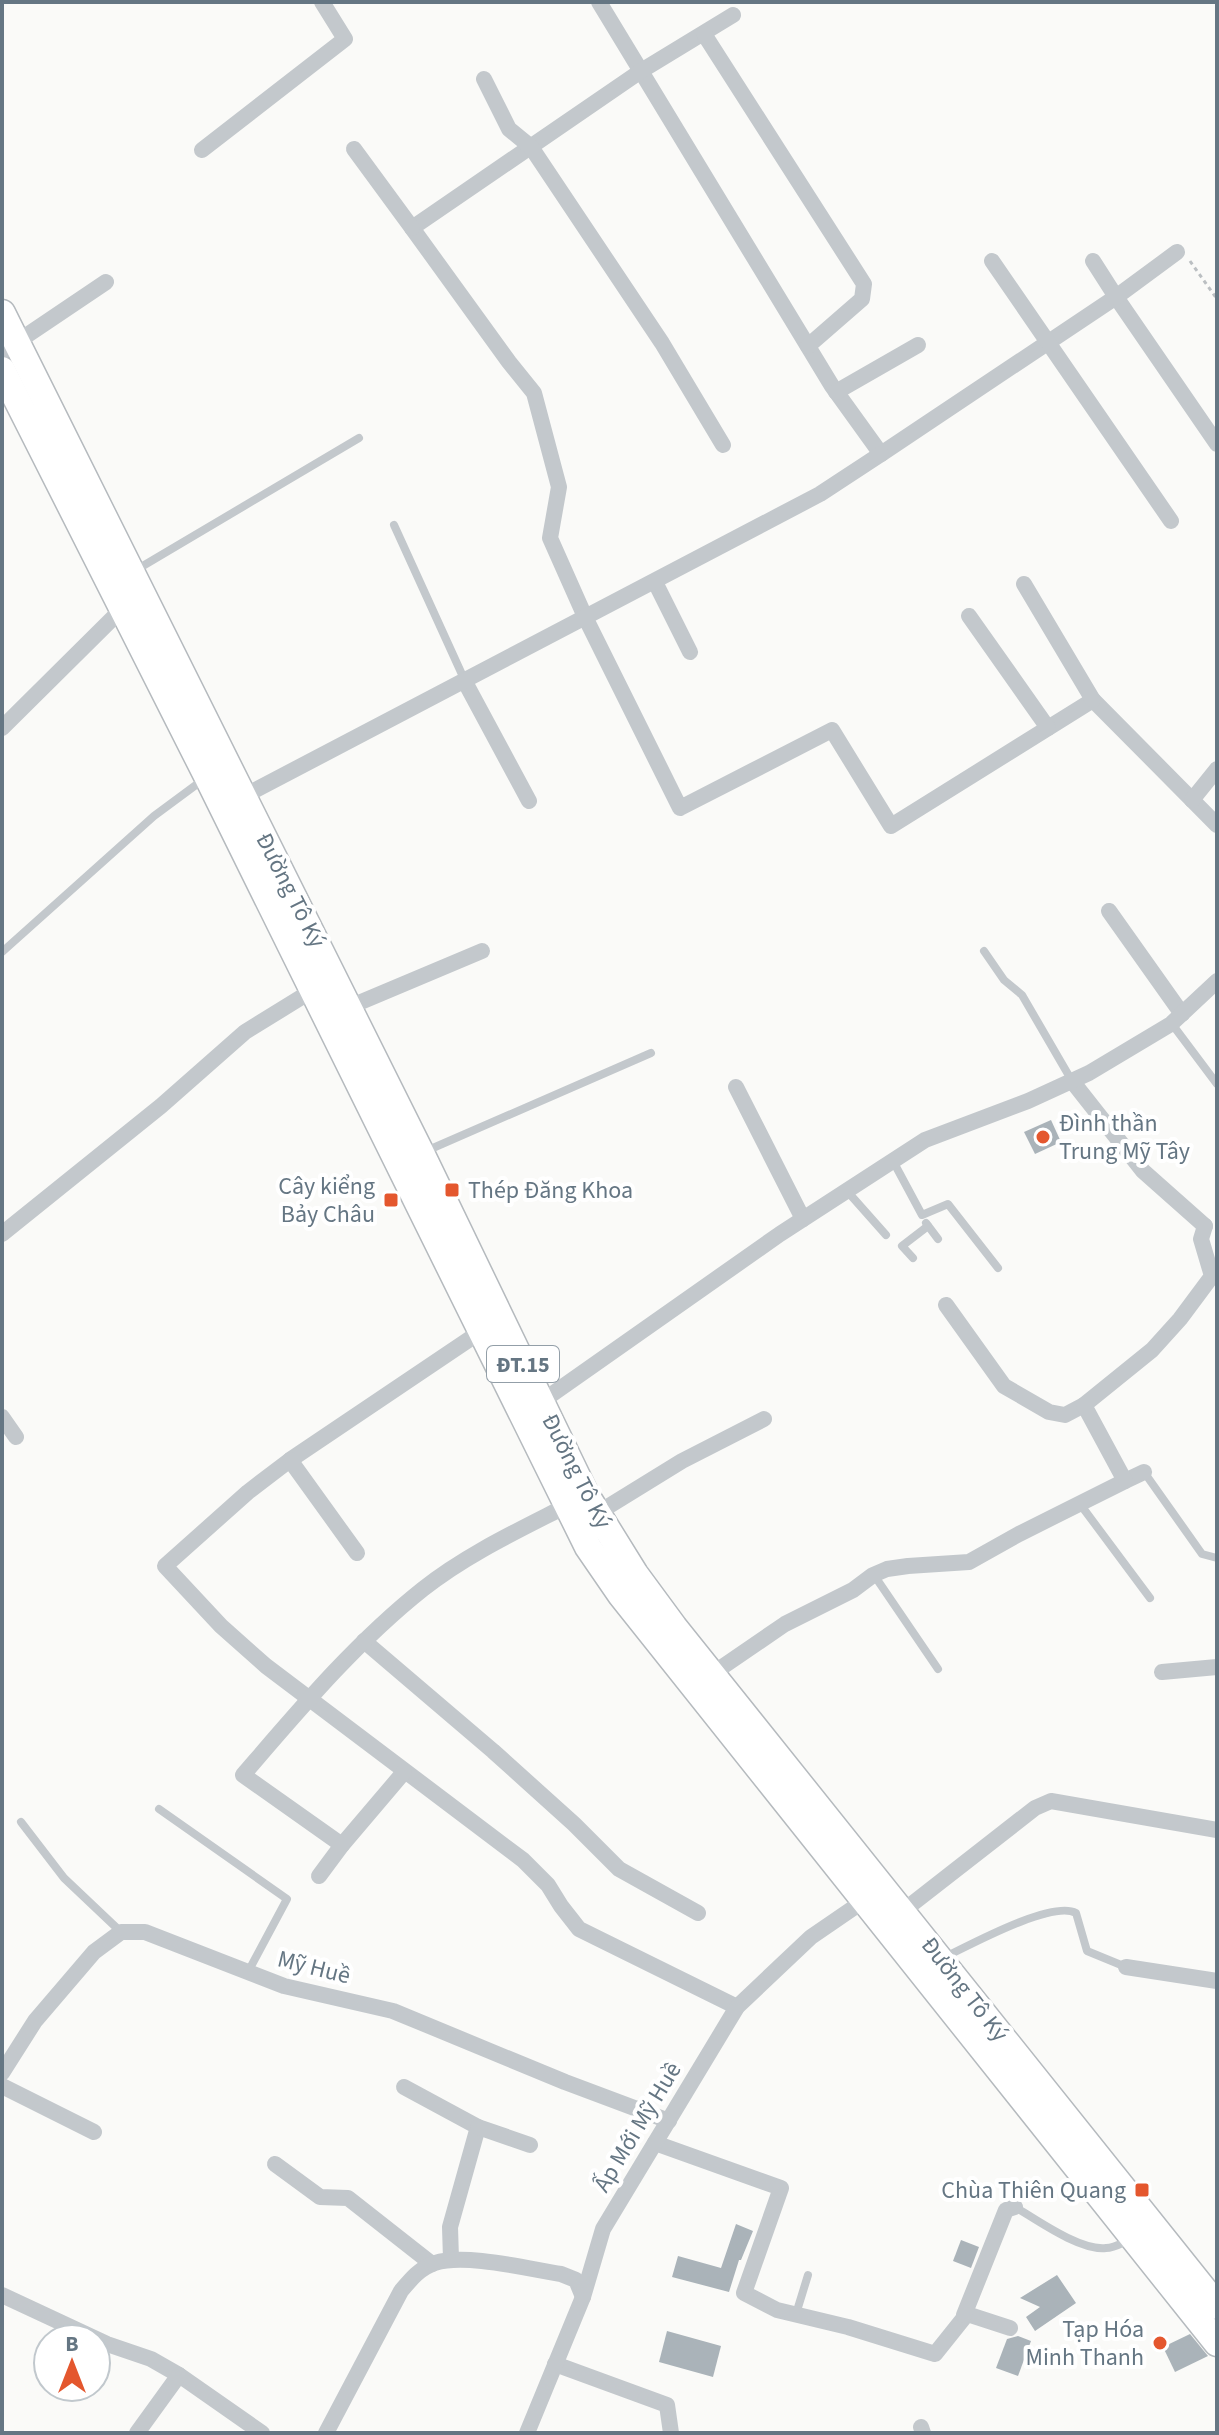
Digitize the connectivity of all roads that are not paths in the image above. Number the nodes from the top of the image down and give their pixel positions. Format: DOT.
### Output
graph roads {
  1 [pos="322,2"];
  2 [pos="599,2"];
  3 [pos="733,15"];
  4 [pos="704,34"];
  5 [pos="641,71"];
  6 [pos="484,79"];
  7 [pos="531,147"];
  8 [pos="354,149"];
  9 [pos="202,150"];
  10 [pos="412,228"];
  11 [pos="1177,252"];
  12 [pos="992,261"];
  13 [pos="1093,261"];
  14 [pos="106,282"];
  15 [pos="1116,297"];
  16 [pos="2,313"];
  17 [pos="1048,342"];
  18 [pos="918,345"];
  19 [pos="808,346"];
  20 [pos="10,348"];
  21 [pos="2,370"];
  22 [pos="836,392"];
  23 [pos="359,438"];
  24 [pos="1217,444"];
  25 [pos="723,445"];
  26 [pos="881,454"];
  27 [pos="1171,521"];
  28 [pos="394,525"];
  29 [pos="132,573"];
  30 [pos="655,582"];
  31 [pos="1024,584"];
  32 [pos="122,609"];
  33 [pos="969,616"];
  34 [pos="586,619"];
  35 [pos="690,652"];
  36 [pos="465,682"];
  37 [pos="1093,700"];
  38 [pos="4,722"];
  39 [pos="1048,728"];
  40 [pos="1217,769"];
  41 [pos="207,776"];
  42 [pos="244,796"];
  43 [pos="1192,800"];
  44 [pos="529,801"];
  45 [pos="1217,825"];
  46 [pos="1109,911"];
  47 [pos="482,951"];
  48 [pos="984,951"];
  49 [pos="2,952"];
  50 [pos="1217,981"];
  51 [pos="313,990"];
  52 [pos="349,1007"];
  53 [pos="1176,1019"];
  54 [pos="651,1053"];
  55 [pos="1072,1081"];
  56 [pos="1217,1084"];
  57 [pos="736,1087"];
  58 [pos="421,1153"];
  59 [pos="893,1161"];
  60 [pos="847,1191"];
  61 [pos="922,1215"];
  62 [pos="803,1219"];
  63 [pos="1211,1224"];
  64 [pos="928,1226"];
  65 [pos="2,1234"];
  66 [pos="886,1235"];
  67 [pos="938,1239"];
  68 [pos="913,1258"];
  69 [pos="998,1268"];
  70 [pos="946,1305"];
  71 [pos="491,1325"];
  72 [pos="1084,1405"];
  73 [pos="532,1409"];
  74 [pos="764,1419"];
  75 [pos="290,1460"];
  76 [pos="1144,1472"];
  77 [pos="1125,1481"];
  78 [pos="1079,1503"];
  79 [pos="566,1506"];
  80 [pos="596,1514"];
  81 [pos="357,1553"];
  82 [pos="1217,1558"];
  83 [pos="873,1575"];
  84 [pos="1150,1598"];
  85 [pos="364,1641"];
  86 [pos="1217,1667"];
  87 [pos="938,1669"];
  88 [pos="1162,1672"];
  89 [pos="712,1674"];
  90 [pos="309,1698"];
  91 [pos="404,1772"];
  92 [pos="159,1809"];
  93 [pos="21,1822"];
  94 [pos="1217,1830"];
  95 [pos="342,1845"];
  96 [pos="319,1876"];
  97 [pos="865,1900"];
  98 [pos="903,1911"];
  99 [pos="698,1913"];
  100 [pos="121,1932"];
  101 [pos="941,1959"];
  102 [pos="1126,1967"];
  103 [pos="247,1973"];
  104 [pos="1217,1981"];
  105 [pos="737,2007"];
  106 [pos="2,2073"];
  107 [pos="2,2086"];
  108 [pos="404,2087"];
  109 [pos="669,2121"];
  110 [pos="478,2127"];
  111 [pos="94,2132"];
  112 [pos="655,2143"];
  113 [pos="530,2145"];
  114 [pos="275,2164"];
  115 [pos="1015,2207"];
  116 [pos="1134,2237"];
  117 [pos="451,2259"];
  118 [pos="432,2264"];
  119 [pos="808,2275"];
  120 [pos="2,2295"];
  121 [pos="583,2297"];
  122 [pos="1217,2306"];
  123 [pos="796,2314"];
  124 [pos="964,2315"];
  125 [pos="1010,2328"];
  126 [pos="1217,2343"];
  127 [pos="555,2364"];
  128 [pos="179,2375"];
  129 [pos="137,2433"];
  130 [pos="262,2433"];
  131 [pos="326,2433"];
  132 [pos="527,2433"];
  133 [pos="671,2433"];
  1 -- 9 [label="street"];
  2 -- 5 [label="street"];
  3 -- 4 [label="street"];
  4 -- 5 [label="street"];
  4 -- 19 [label="street"];
  5 -- 7 [label="street"];
  5 -- 19 [label="street"];
  6 -- 7 [label="street"];
  7 -- 10 [label="street"];
  7 -- 25 [label="street"];
  8 -- 10 [label="street"];
  10 -- 34 [label="street"];
  11 -- 15 [label="street"];
  12 -- 17 [label="street"];
  13 -- 15 [label="street"];
  14 -- 20 [label="street"];
  15 -- 17 [label="street"];
  15 -- 24 [label="street"];
  16 -- 20 [label="main road, Đường Tô Ký / ĐT.15"];
  17 -- 26 [label="street"];
  17 -- 27 [label="street"];
  18 -- 22 [label="street"];
  19 -- 22 [label="street"];
  20 -- 29 [label="main road, Đường Tô Ký / ĐT.15"];
  21 -- 32 [label="main road, Đường Tô Ký / ĐT.15"];
  22 -- 26 [label="street"];
  23 -- 29 [label="lane"];
  26 -- 30 [label="street"];
  28 -- 36 [label="lane"];
  29 -- 42 [label="main road, Đường Tô Ký / ĐT.15"];
  30 -- 34 [label="street"];
  30 -- 35 [label="street"];
  31 -- 37 [label="street"];
  32 -- 38 [label="street"];
  32 -- 41 [label="main road, Đường Tô Ký / ĐT.15"];
  33 -- 39 [label="street"];
  34 -- 36 [label="street"];
  34 -- 39 [label="street"];
  36 -- 42 [label="street"];
  36 -- 44 [label="street"];
  37 -- 39 [label="street"];
  37 -- 43 [label="street"];
  40 -- 43 [label="street"];
  41 -- 49 [label="lane"];
  41 -- 51 [label="main road, Đường Tô Ký / ĐT.15"];
  42 -- 52 [label="main road, Đường Tô Ký / ĐT.15"];
  43 -- 45 [label="street"];
  46 -- 53 [label="street"];
  47 -- 52 [label="street"];
  48 -- 55 [label="lane"];
  50 -- 53 [label="street"];
  51 -- 65 [label="street"];
  51 -- 71 [label="main road, Đường Tô Ký / ĐT.15"];
  52 -- 58 [label="main road, Đường Tô Ký / ĐT.15"];
  53 -- 55 [label="street"];
  53 -- 56 [label="lane"];
  54 -- 58 [label="lane"];
  55 -- 59 [label="street"];
  55 -- 63 [label="street"];
  57 -- 62 [label="street"];
  58 -- 71 [label="main road, Đường Tô Ký / ĐT.15"];
  59 -- 60 [label="street"];
  59 -- 61 [label="lane"];
  60 -- 62 [label="street"];
  60 -- 66 [label="lane"];
  61 -- 64 [label="lane"];
  61 -- 69 [label="lane"];
  62 -- 73 [label="street"];
  63 -- 72 [label="street"];
  64 -- 67 [label="lane"];
  64 -- 68 [label="lane"];
  70 -- 72 [label="street"];
  71 -- 73 [label="main road, Đường Tô Ký / ĐT.15"];
  71 -- 75 [label="street"];
  72 -- 77 [label="street"];
  73 -- 79 [label="main road, Đường Tô Ký / ĐT.15"];
  73 -- 80 [label="main road, Đường Tô Ký / ĐT.15"];
  74 -- 80 [label="street"];
  75 -- 81 [label="street"];
  75 -- 90 [label="street"];
  76 -- 77 [label="street"];
  76 -- 82 [label="lane"];
  77 -- 78 [label="street"];
  78 -- 83 [label="street"];
  78 -- 84 [label="lane"];
  79 -- 85 [label="street"];
  79 -- 97 [label="main road, Đường Tô Ký / ĐT.15"];
  80 -- 89 [label="main road, Đường Tô Ký / ĐT.15"];
  83 -- 87 [label="lane"];
  83 -- 89 [label="street"];
  85 -- 90 [label="street"];
  85 -- 99 [label="street"];
  86 -- 88 [label="street"];
  89 -- 98 [label="main road, Đường Tô Ký / ĐT.15"];
  90 -- 91 [label="street"];
  90 -- 95 [label="street"];
  91 -- 95 [label="street"];
  91 -- 105 [label="street"];
  92 -- 103 [label="lane"];
  93 -- 100 [label="lane"];
  94 -- 98 [label="street"];
  95 -- 96 [label="street"];
  97 -- 105 [label="street, Ấp Mới Mỹ Huề"];
  97 -- 116 [label="main road, Đường Tô Ký / ĐT.15"];
  98 -- 101 [label="main road, Đường Tô Ký / ĐT.15"];
  100 -- 103 [label="street, Mỹ Huề"];
  100 -- 106 [label="street"];
  101 -- 102 [label="lane"];
  101 -- 122 [label="main road, Đường Tô Ký / ĐT.15"];
  102 -- 104 [label="street"];
  103 -- 109 [label="street, Mỹ Huề"];
  105 -- 109 [label="street, Ấp Mới Mỹ Huề"];
  107 -- 111 [label="street"];
  108 -- 110 [label="street"];
  109 -- 112 [label="street, Ấp Mới Mỹ Huề"];
  110 -- 113 [label="street"];
  110 -- 117 [label="street"];
  112 -- 121 [label="street, Ấp Mới Mỹ Huề"];
  112 -- 123 [label="street"];
  114 -- 118 [label="street"];
  115 -- 116 [label="lane"];
  115 -- 124 [label="street"];
  116 -- 126 [label="main road, Đường Tô Ký / ĐT.15"];
  117 -- 118 [label="street"];
  117 -- 121 [label="street"];
  118 -- 131 [label="street"];
  119 -- 123 [label="lane"];
  120 -- 128 [label="street"];
  121 -- 127 [label="street, Ấp Mới Mỹ Huề"];
  123 -- 124 [label="street"];
  124 -- 125 [label="street"];
  127 -- 132 [label="street, Ấp Mới Mỹ Huề"];
  127 -- 133 [label="street"];
  128 -- 129 [label="street"];
  128 -- 130 [label="street"];
}
